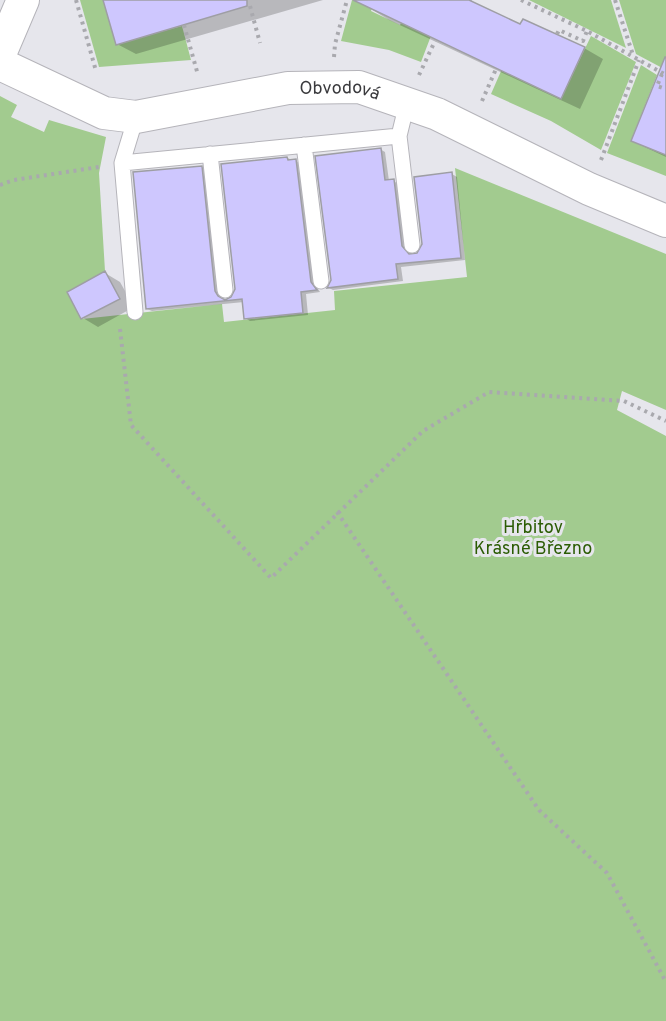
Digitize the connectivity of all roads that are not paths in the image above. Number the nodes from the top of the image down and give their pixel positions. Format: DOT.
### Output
graph roads {
  1 [pos="23,0"];
  2 [pos="0,54"];
  3 [pos="0,64"];
  4 [pos="407,103"];
  5 [pos="136,117"];
  6 [pos="399,135"];
  7 [pos="304,145"];
  8 [pos="210,154"];
  9 [pos="122,163"];
  10 [pos="666,221"];
  11 [pos="412,245"];
  12 [pos="321,281"];
  13 [pos="225,290"];
  14 [pos="135,312"];
  1 -- 2 [label="street"];
  3 -- 5 [label="street, Obvodová"];
  4 -- 5 [label="street, Obvodová"];
  4 -- 6 [label="lane"];
  4 -- 10 [label="street, Obvodová"];
  5 -- 9 [label="lane"];
  6 -- 7 [label="lane"];
  6 -- 11 [label="lane"];
  7 -- 8 [label="lane"];
  7 -- 12 [label="lane"];
  8 -- 9 [label="lane"];
  8 -- 13 [label="lane"];
  9 -- 14 [label="lane"];
}
